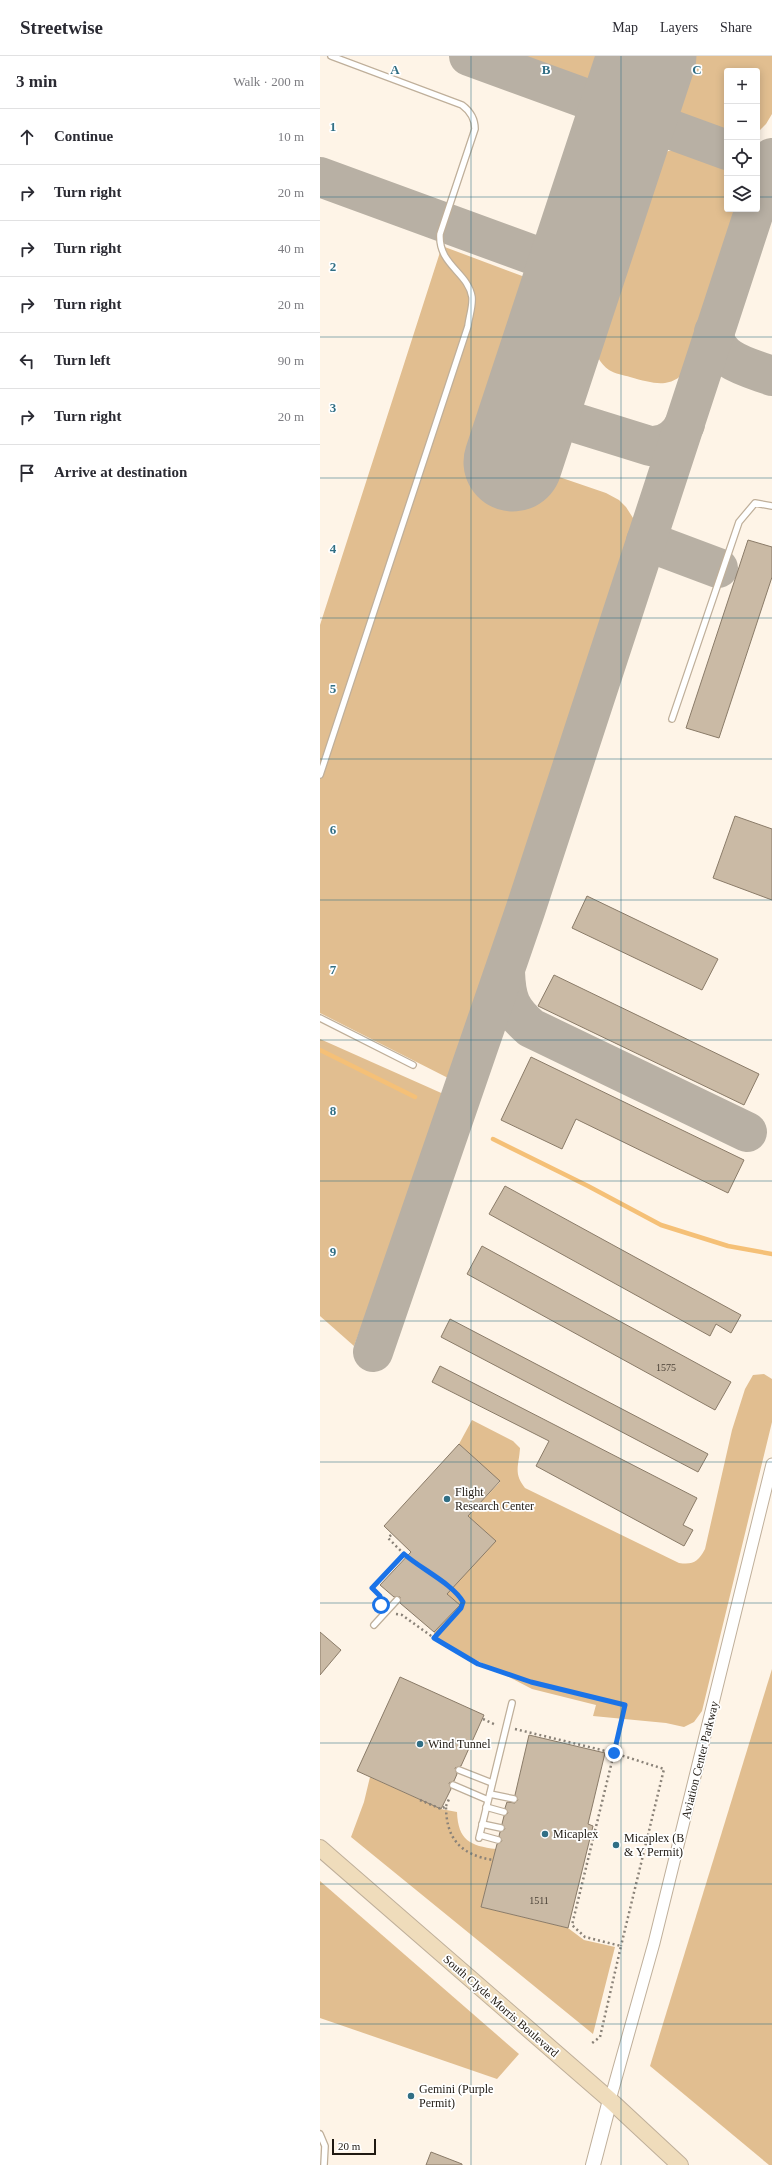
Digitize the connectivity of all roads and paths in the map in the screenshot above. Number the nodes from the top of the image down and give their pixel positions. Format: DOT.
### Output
graph roads {
  1 [pos="331,56"];
  2 [pos="772,506"];
  3 [pos="672,719"];
  4 [pos="320,775"];
  5 [pos="320,1018"];
  6 [pos="413,1065"];
  7 [pos="772,1464"];
  8 [pos="392,1534"];
  9 [pos="404,1554"];
  10 [pos="397,1600"];
  11 [pos="381,1605"];
  12 [pos="391,1613"];
  13 [pos="374,1625"];
  14 [pos="434,1638"];
  15 [pos="512,1703"];
  16 [pos="483,1719"];
  17 [pos="506,1728"];
  18 [pos="614,1753"];
  19 [pos="459,1770"];
  20 [pos="492,1783"];
  21 [pos="453,1785"];
  22 [pos="489,1797"];
  23 [pos="450,1799"];
  24 [pos="514,1799"];
  25 [pos="420,1800"];
  26 [pos="446,1806"];
  27 [pos="486,1807"];
  28 [pos="504,1812"];
  29 [pos="482,1824"];
  30 [pos="501,1828"];
  31 [pos="498,1840"];
  32 [pos="320,1848"];
  33 [pos="493,1860"];
  34 [pos="621,1946"];
  35 [pos="591,2044"];
  36 [pos="610,2100"];
  37 [pos="320,2134"];
  38 [pos="324,2165"];
  39 [pos="593,2165"];
  40 [pos="680,2165"];
  1 -- 4 [label="lane"];
  2 -- 3 [label="lane"];
  5 -- 6 [label="lane"];
  7 -- 36 [label="street, Aviation Center Parkway"];
  8 -- 9 [label="path"];
  9 -- 11 [label="path"];
  9 -- 14 [label="path"];
  10 -- 13 [label="lane"];
  12 -- 14 [label="path"];
  14 -- 18 [label="path"];
  15 -- 17 [label="lane"];
  16 -- 17 [label="path"];
  17 -- 18 [label="path"];
  17 -- 20 [label="lane"];
  18 -- 34 [label="path"];
  18 -- 34 [label="path"];
  19 -- 20 [label="lane"];
  20 -- 22 [label="lane"];
  21 -- 22 [label="lane"];
  22 -- 24 [label="lane"];
  22 -- 27 [label="lane"];
  23 -- 26 [label="path"];
  25 -- 26 [label="path"];
  26 -- 33 [label="path"];
  27 -- 28 [label="lane"];
  27 -- 29 [label="lane"];
  29 -- 30 [label="lane"];
  29 -- 31 [label="lane"];
  32 -- 36 [label="main road, South Clyde Morris Boulevard"];
  34 -- 35 [label="path"];
  36 -- 39 [label="street"];
  36 -- 40 [label="main road, South Clyde Morris Boulevard"];
  37 -- 38 [label="lane"];
}
